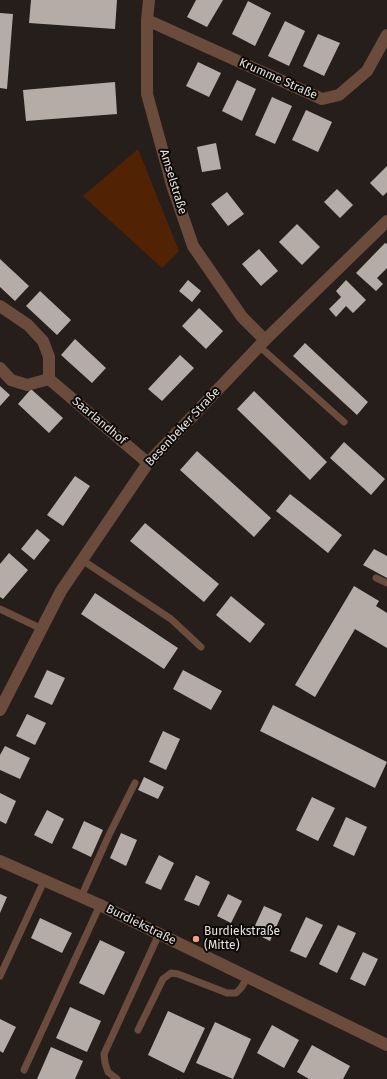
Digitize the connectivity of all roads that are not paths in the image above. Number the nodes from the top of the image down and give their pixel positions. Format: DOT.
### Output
graph roads {
  1 [pos="149,0"];
  2 [pos="147,20"];
  3 [pos="387,35"];
  4 [pos="387,221"];
  5 [pos="0,306"];
  6 [pos="262,343"];
  7 [pos="0,368"];
  8 [pos="49,379"];
  9 [pos="344,422"];
  10 [pos="148,462"];
  11 [pos="82,560"];
  12 [pos="376,578"];
  13 [pos="387,583"];
  14 [pos="0,609"];
  15 [pos="42,629"];
  16 [pos="201,646"];
  17 [pos="0,710"];
  18 [pos="135,783"];
  19 [pos="0,861"];
  20 [pos="44,881"];
  21 [pos="81,897"];
  22 [pos="100,905"];
  23 [pos="159,934"];
  24 [pos="0,976"];
  25 [pos="248,977"];
  26 [pos="138,1030"];
  27 [pos="387,1046"];
  28 [pos="24,1070"];
  29 [pos="117,1079"];
  1 -- 2 [label="street, Amselstraße"];
  2 -- 3 [label="street, Krumme Straße"];
  2 -- 6 [label="street, Amselstraße"];
  4 -- 6 [label="street, Besenbeker Straße"];
  5 -- 8 [label="street"];
  6 -- 9 [label="lane"];
  6 -- 10 [label="street, Besenbeker Straße"];
  7 -- 8 [label="street"];
  8 -- 10 [label="street, Saarlandhof"];
  10 -- 11 [label="street, Besenbeker Straße"];
  11 -- 15 [label="street, Besenbeker Straße"];
  11 -- 16 [label="lane"];
  12 -- 13 [label="lane"];
  14 -- 15 [label="lane"];
  15 -- 17 [label="street, Besenbeker Straße"];
  18 -- 21 [label="lane"];
  19 -- 20 [label="street, Burdiekstraße"];
  20 -- 21 [label="street, Burdiekstraße"];
  20 -- 24 [label="lane"];
  21 -- 22 [label="street, Burdiekstraße"];
  22 -- 23 [label="street, Burdiekstraße"];
  22 -- 28 [label="lane"];
  23 -- 25 [label="street, Burdiekstraße"];
  23 -- 29 [label="lane"];
  25 -- 26 [label="lane"];
  25 -- 27 [label="street, Burdiekstraße"];
}
